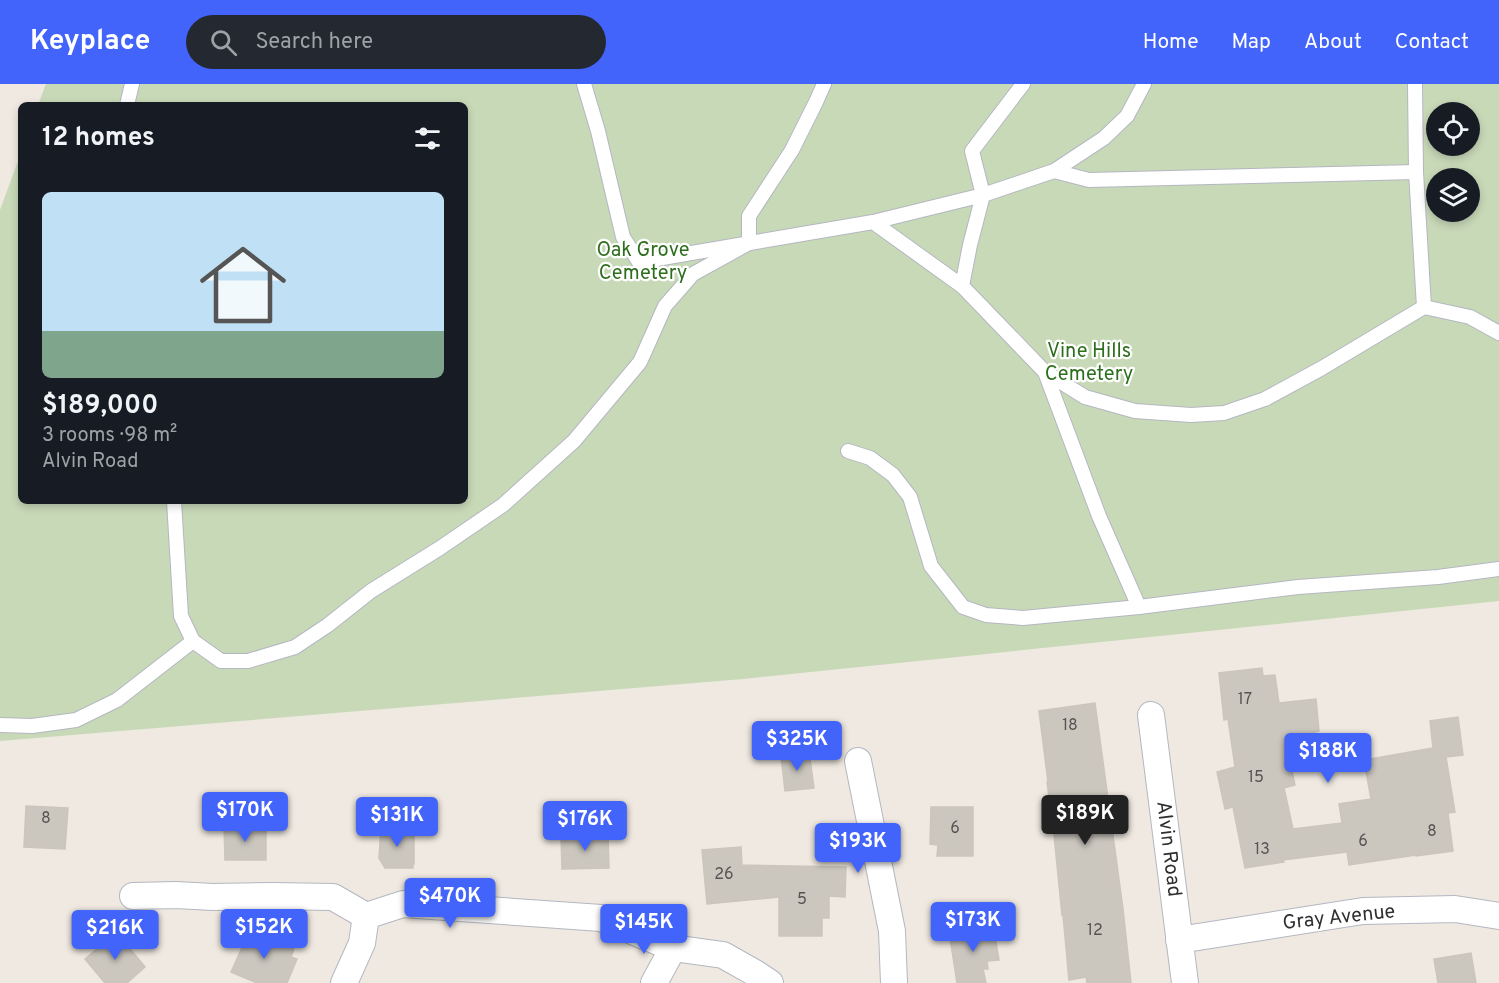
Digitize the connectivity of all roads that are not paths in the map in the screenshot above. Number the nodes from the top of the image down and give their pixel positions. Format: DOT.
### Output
graph roads {
  1 [pos="132,84"];
  2 [pos="585,84"];
  3 [pos="824,84"];
  4 [pos="1023,84"];
  5 [pos="1144,84"];
  6 [pos="1415,84"];
  7 [pos="127,102"];
  8 [pos="1054,171"];
  9 [pos="1416,172"];
  10 [pos="983,195"];
  11 [pos="873,222"];
  12 [pos="748,243"];
  13 [pos="962,286"];
  14 [pos="1424,307"];
  15 [pos="1499,333"];
  16 [pos="1045,372"];
  17 [pos="848,451"];
  18 [pos="174,504"];
  19 [pos="1499,569"];
  20 [pos="1139,607"];
  21 [pos="193,641"];
  22 [pos="1151,715"];
  23 [pos="0,725"];
  24 [pos="858,761"];
  25 [pos="133,896"];
  26 [pos="366,916"];
  27 [pos="1499,916"];
  28 [pos="1179,940"];
  29 [pos="673,948"];
  30 [pos="344,983"];
  31 [pos="654,983"];
  32 [pos="770,983"];
  33 [pos="894,983"];
  34 [pos="1185,983"];
  1 -- 7 [label="lane"];
  2 -- 12 [label="lane"];
  3 -- 12 [label="lane"];
  4 -- 10 [label="lane"];
  5 -- 8 [label="lane"];
  6 -- 9 [label="lane"];
  8 -- 9 [label="lane"];
  8 -- 10 [label="lane"];
  9 -- 14 [label="lane"];
  10 -- 11 [label="lane"];
  10 -- 13 [label="lane"];
  11 -- 12 [label="lane"];
  11 -- 13 [label="lane"];
  12 -- 21 [label="lane"];
  13 -- 16 [label="lane"];
  14 -- 15 [label="lane"];
  14 -- 16 [label="lane"];
  16 -- 20 [label="lane"];
  17 -- 20 [label="lane"];
  18 -- 21 [label="lane"];
  19 -- 20 [label="lane"];
  21 -- 23 [label="lane"];
  22 -- 28 [label="street, Alvin Road"];
  24 -- 33 [label="street"];
  25 -- 26 [label="street"];
  26 -- 29 [label="street"];
  26 -- 30 [label="street"];
  27 -- 28 [label="street, Gray Avenue"];
  28 -- 34 [label="street, Alvin Road"];
  29 -- 31 [label="street"];
  29 -- 32 [label="street"];
}
